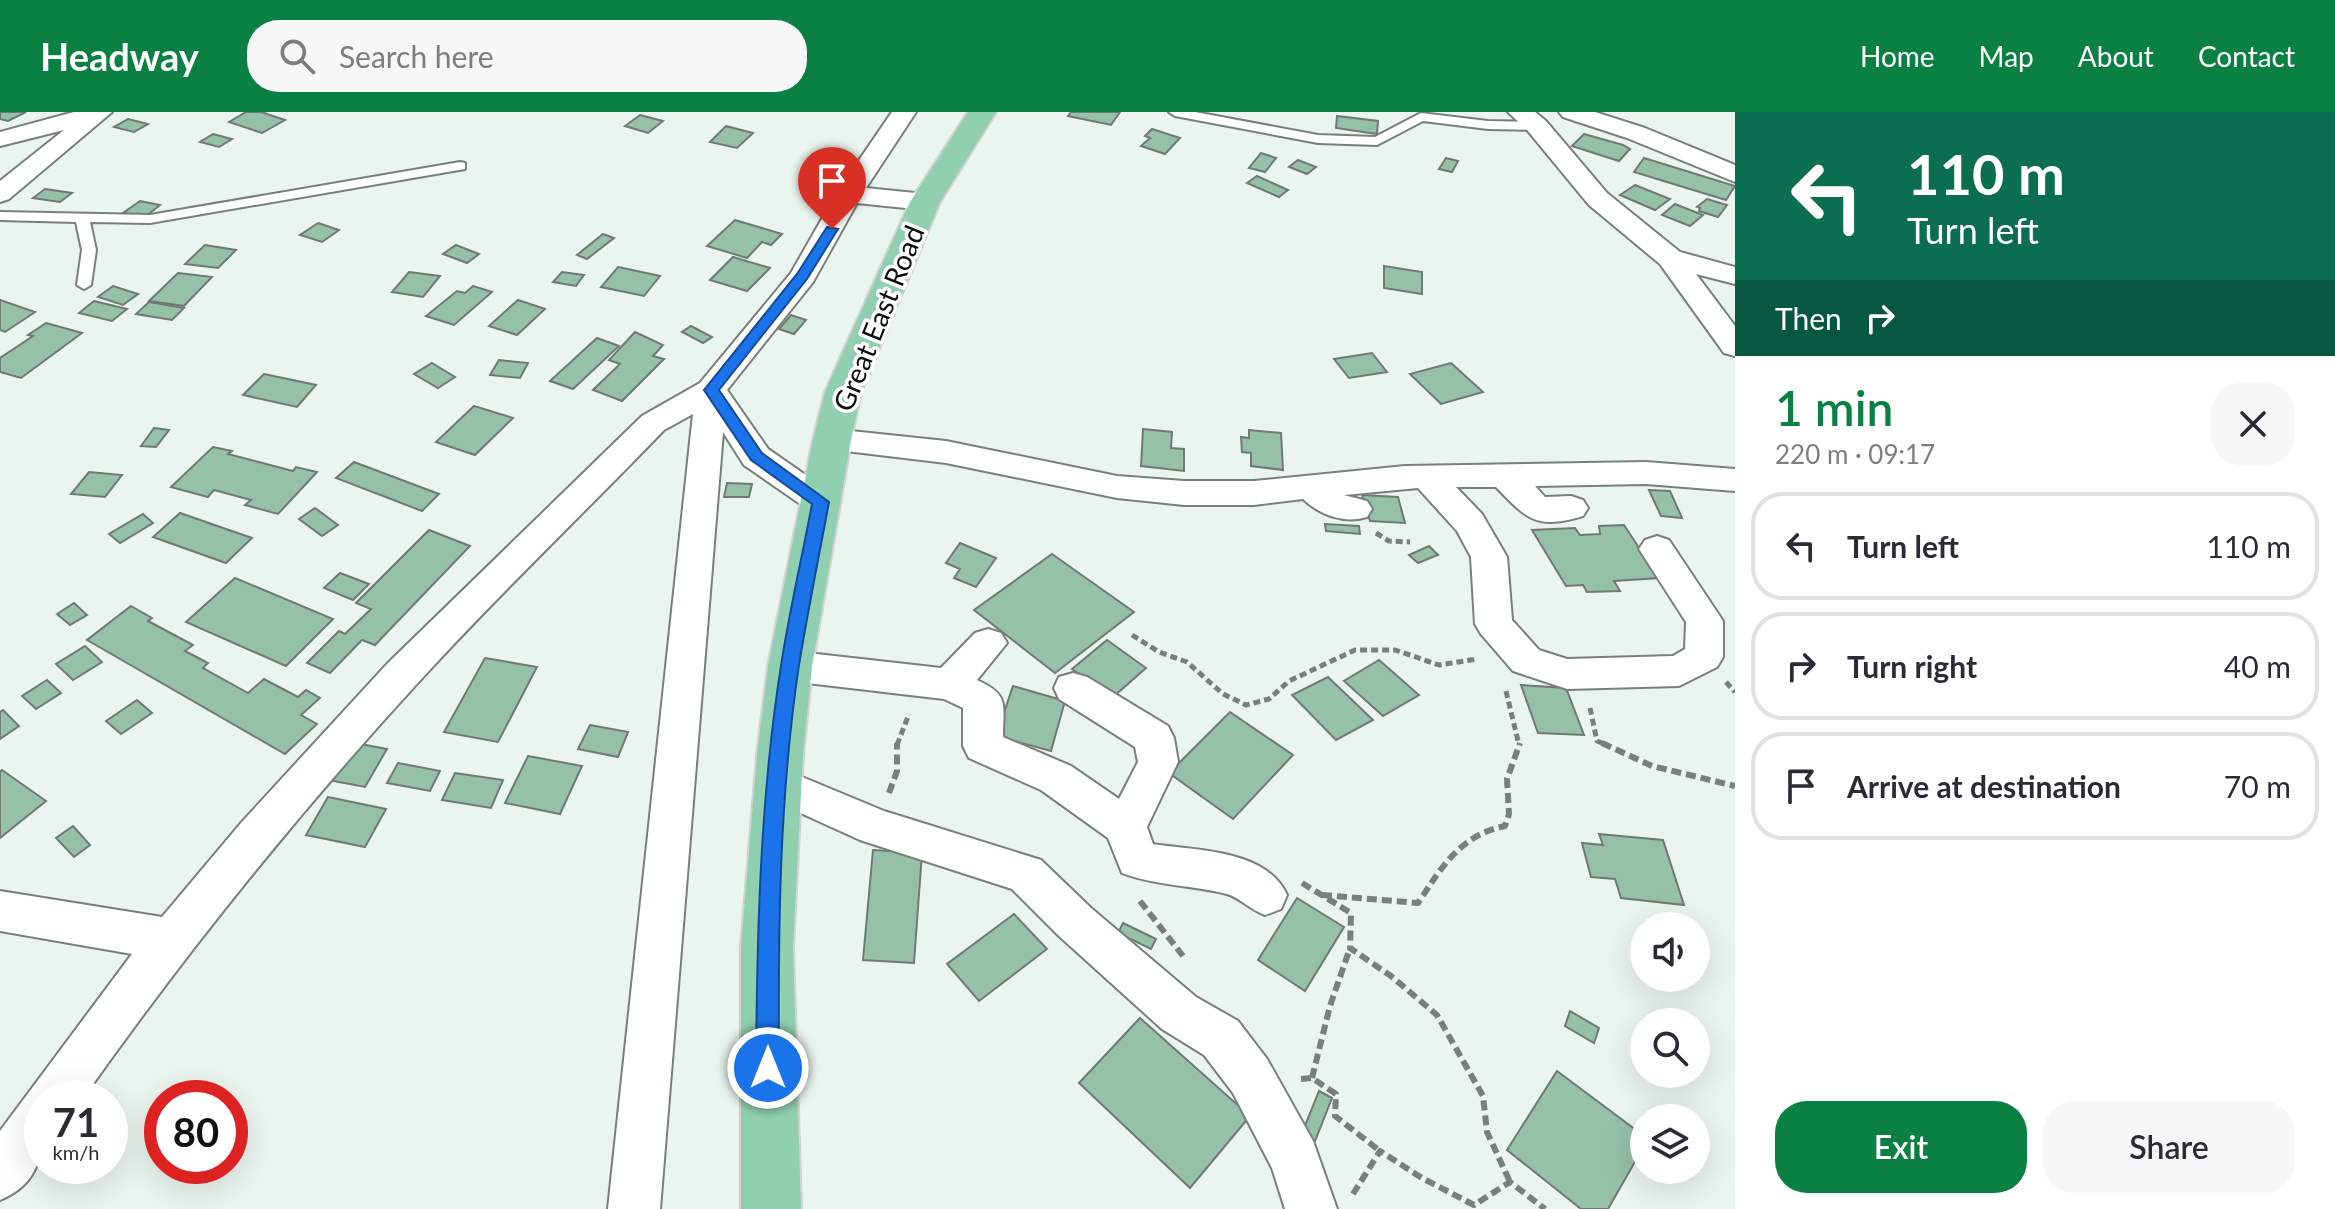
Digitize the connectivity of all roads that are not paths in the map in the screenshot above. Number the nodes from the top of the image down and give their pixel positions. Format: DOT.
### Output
graph roads {
  1 [pos="904,112"];
  2 [pos="982,112"];
  3 [pos="1175,112"];
  4 [pos="1571,112"];
  5 [pos="99,113"];
  6 [pos="1528,119"];
  7 [pos="0,139"];
  8 [pos="460,166"];
  9 [pos="1735,174"];
  10 [pos="849,194"];
  11 [pos="1,198"];
  12 [pos="925,202"];
  13 [pos="82,217"];
  14 [pos="1670,258"];
  15 [pos="1735,276"];
  16 [pos="84,285"];
  17 [pos="1735,347"];
  18 [pos="711,390"];
  19 [pos="832,440"];
  20 [pos="1505,476"];
  21 [pos="1427,477"];
  22 [pos="1735,480"];
  23 [pos="1309,486"];
  24 [pos="821,502"];
  25 [pos="1571,508"];
  26 [pos="1355,509"];
  27 [pos="1657,549"];
  28 [pos="988,643"];
  29 [pos="790,666"];
  30 [pos="950,684"];
  31 [pos="1073,688"];
  32 [pos="778,784"];
  33 [pos="1126,827"];
  34 [pos="1265,895"];
  35 [pos="0,911"];
  36 [pos="172,940"];
  37 [pos="67,1080"];
  38 [pos="24,1140"];
  39 [pos="0,1174"];
  40 [pos="1331,1203"];
  41 [pos="634,1209"];
  42 [pos="771,1209"];
  1 -- 10 [label="street"];
  2 -- 12 [label="highway, Great East Road"];
  3 -- 6 [label="lane"];
  4 -- 9 [label="street"];
  5 -- 7 [label="street"];
  5 -- 11 [label="street"];
  6 -- 14 [label="street"];
  8 -- 13 [label="lane"];
  10 -- 12 [label="street"];
  10 -- 18 [label="street"];
  11 -- 13 [label="lane"];
  12 -- 19 [label="highway, Great East Road"];
  13 -- 16 [label="lane"];
  14 -- 15 [label="street"];
  14 -- 17 [label="street"];
  18 -- 24 [label="street"];
  18 -- 36 [label="street"];
  18 -- 41 [label="street"];
  19 -- 23 [label="street"];
  19 -- 24 [label="highway, Great East Road"];
  20 -- 21 [label="street"];
  20 -- 22 [label="street"];
  20 -- 25 [label="street"];
  21 -- 23 [label="street"];
  21 -- 27 [label="street"];
  23 -- 26 [label="street"];
  24 -- 29 [label="highway, Great East Road"];
  28 -- 30 [label="street"];
  29 -- 30 [label="street"];
  29 -- 32 [label="highway, Great East Road"];
  30 -- 33 [label="street"];
  31 -- 33 [label="street"];
  32 -- 40 [label="street"];
  32 -- 42 [label="highway, Great East Road"];
  33 -- 34 [label="street"];
  35 -- 36 [label="street"];
  36 -- 37 [label="street"];
  38 -- 39 [label="street"];
}
